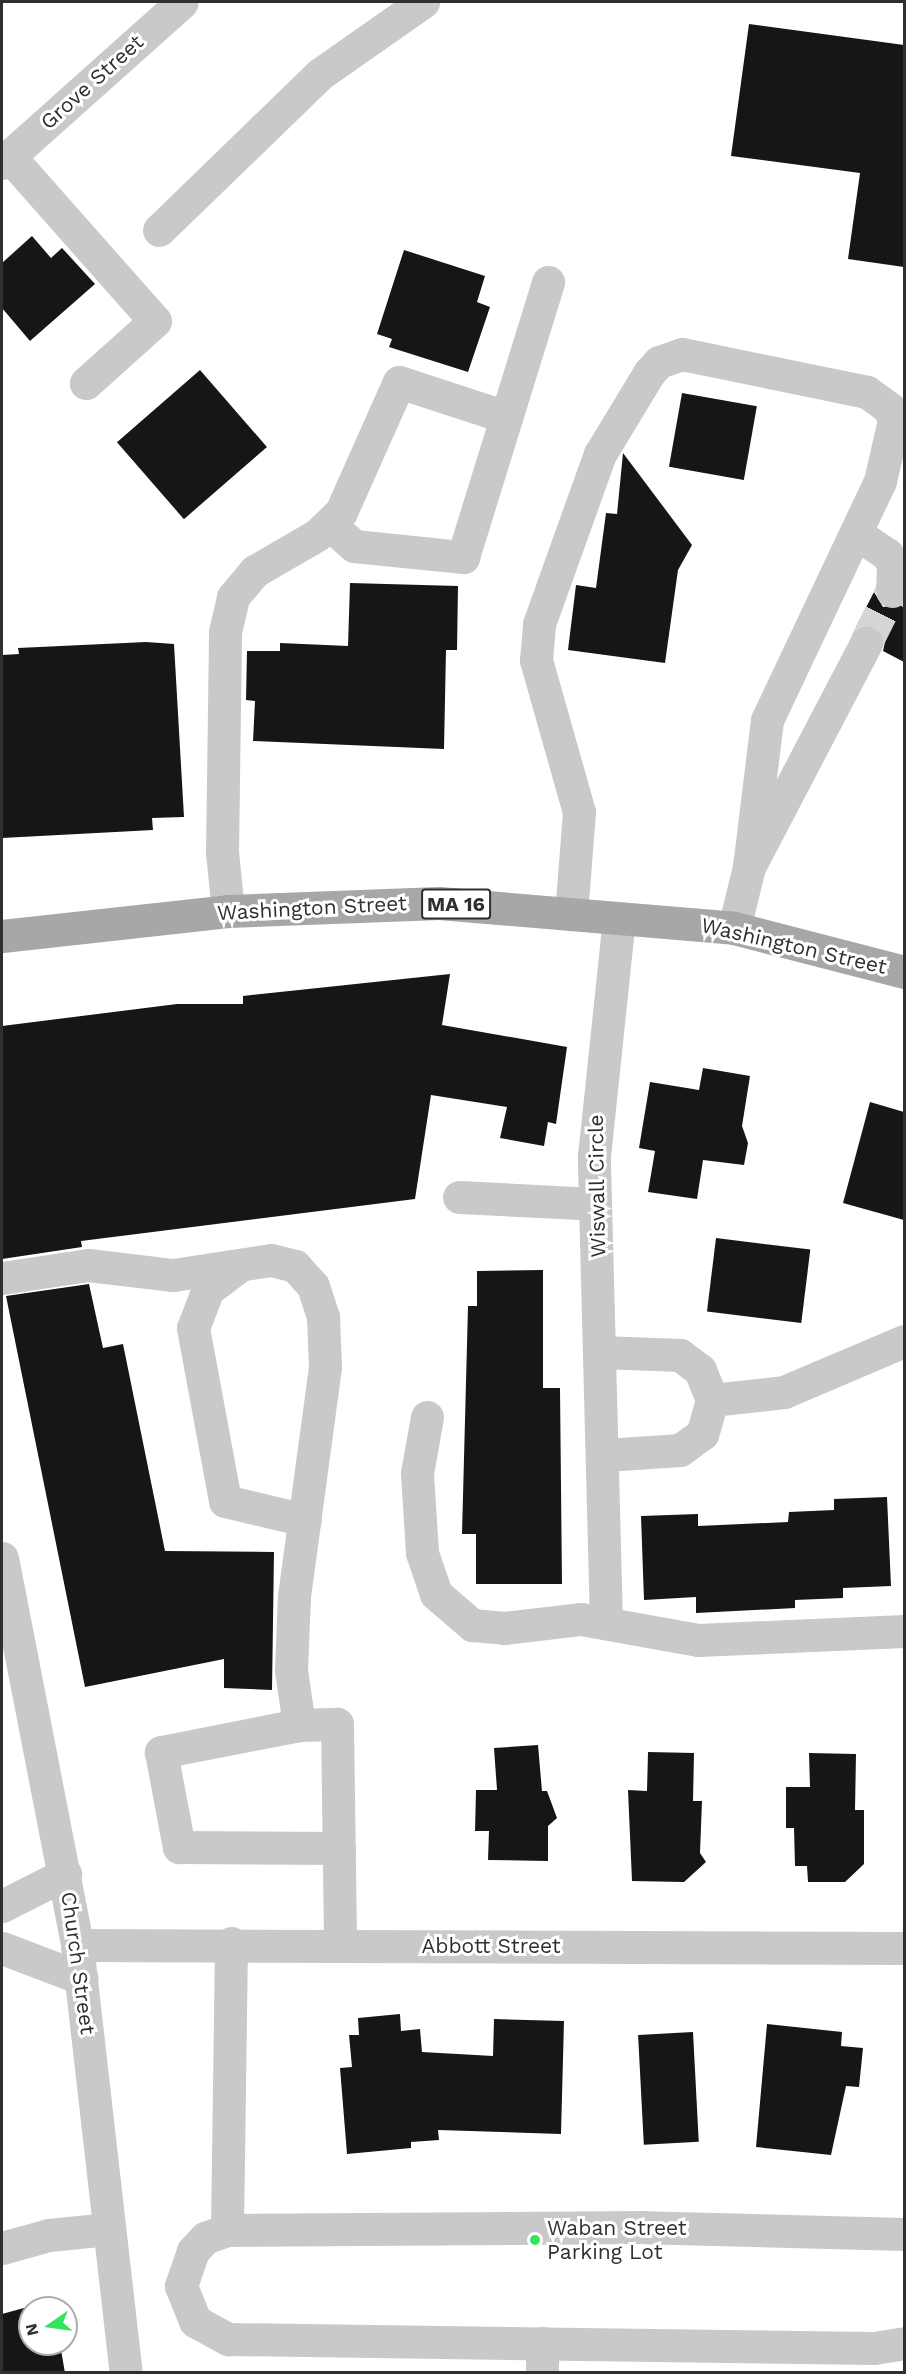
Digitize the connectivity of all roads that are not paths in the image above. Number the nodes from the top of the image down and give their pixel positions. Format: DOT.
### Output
graph roads {
  1 [pos="182,2"];
  2 [pos="423,2"];
  3 [pos="5,160"];
  4 [pos="159,230"];
  5 [pos="548,282"];
  6 [pos="86,383"];
  7 [pos="506,417"];
  8 [pos="330,525"];
  9 [pos="857,534"];
  10 [pos="892,591"];
  11 [pos="866,643"];
  12 [pos="749,867"];
  13 [pos="228,911"];
  14 [pos="572,914"];
  15 [pos="619,919"];
  16 [pos="734,928"];
  17 [pos="2,936"];
  18 [pos="904,972"];
  19 [pos="459,1197"];
  20 [pos="595,1204"];
  21 [pos="243,1264"];
  22 [pos="2,1278"];
  23 [pos="904,1341"];
  24 [pos="601,1352"];
  25 [pos="712,1400"];
  26 [pos="427,1417"];
  27 [pos="605,1455"];
  28 [pos="305,1520"];
  29 [pos="2,1558"];
  30 [pos="606,1623"];
  31 [pos="904,1631"];
  32 [pos="299,1725"];
  33 [pos="339,1848"];
  34 [pos="65,1874"];
  35 [pos="2,1906"];
  36 [pos="231,1943"];
  37 [pos="77,1945"];
  38 [pos="340,1945"];
  39 [pos="2,1948"];
  40 [pos="904,1948"];
  41 [pos="81,1978"];
  42 [pos="109,2229"];
  43 [pos="227,2230"];
  44 [pos="904,2234"];
  45 [pos="2,2248"];
  46 [pos="904,2343"];
  47 [pos="542,2358"];
  48 [pos="126,2373"];
  1 -- 3 [label="street, Grove Street"];
  2 -- 4 [label="street"];
  3 -- 6 [label="street"];
  5 -- 7 [label="street"];
  7 -- 8 [label="street"];
  7 -- 8 [label="street"];
  8 -- 13 [label="street"];
  9 -- 10 [label="street"];
  9 -- 12 [label="street"];
  9 -- 14 [label="street"];
  11 -- 12 [label="street"];
  12 -- 16 [label="street"];
  13 -- 14 [label="main road, Washington Street / MA 16"];
  13 -- 17 [label="main road, Washington Street / MA 16"];
  14 -- 15 [label="main road, Washington Street / MA 16"];
  15 -- 16 [label="main road, Washington Street / MA 16"];
  15 -- 20 [label="street, Wiswall Circle"];
  16 -- 18 [label="main road, Washington Street / MA 16"];
  19 -- 20 [label="street"];
  20 -- 24 [label="street, Wiswall Circle"];
  21 -- 22 [label="street"];
  21 -- 28 [label="street"];
  21 -- 28 [label="street"];
  23 -- 25 [label="street"];
  24 -- 25 [label="street"];
  24 -- 27 [label="street, Wiswall Circle"];
  25 -- 27 [label="street"];
  26 -- 30 [label="street"];
  27 -- 30 [label="street, Wiswall Circle"];
  28 -- 32 [label="street"];
  29 -- 34 [label="street, Church Street"];
  30 -- 31 [label="street"];
  32 -- 33 [label="street"];
  32 -- 33 [label="street"];
  33 -- 38 [label="street"];
  34 -- 35 [label="street"];
  34 -- 37 [label="street, Church Street"];
  36 -- 37 [label="street, Abbott Street"];
  36 -- 38 [label="street, Abbott Street"];
  36 -- 43 [label="street"];
  37 -- 41 [label="street, Church Street"];
  38 -- 40 [label="street, Abbott Street"];
  39 -- 41 [label="street"];
  41 -- 42 [label="street, Church Street"];
  42 -- 45 [label="street"];
  42 -- 48 [label="street, Church Street"];
  43 -- 44 [label="street"];
  43 -- 47 [label="street"];
  46 -- 47 [label="street"];
}
